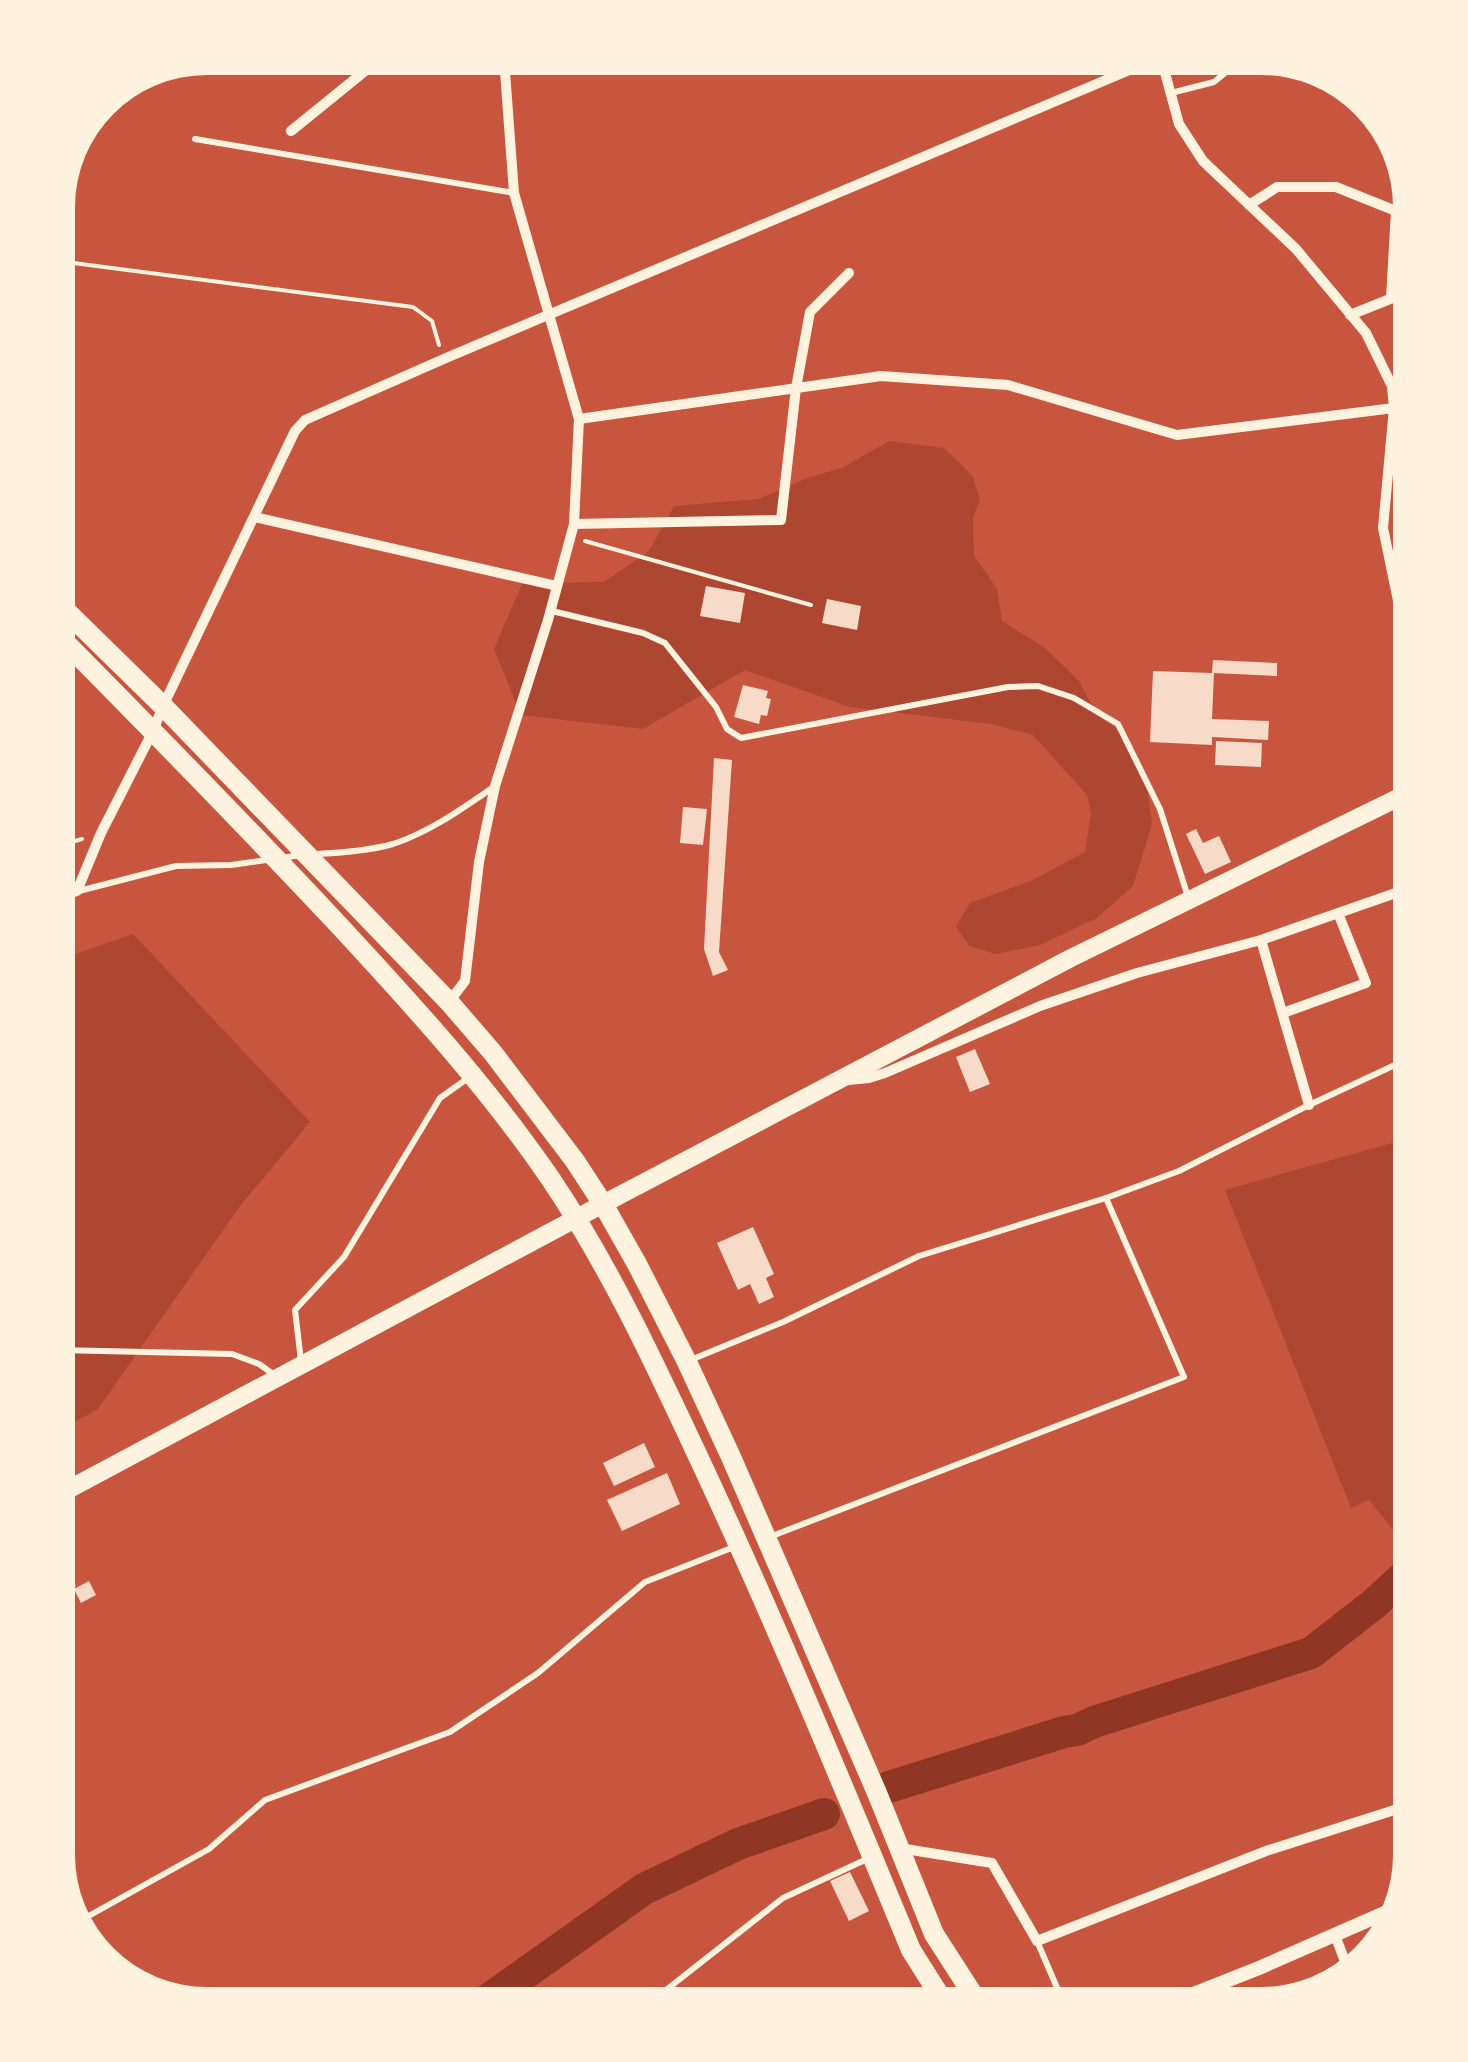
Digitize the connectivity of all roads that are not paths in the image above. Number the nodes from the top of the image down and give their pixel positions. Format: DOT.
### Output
graph roads {
  1 [pos="360,75"];
  2 [pos="505,75"];
  3 [pos="1119,75"];
  4 [pos="1164,75"];
  5 [pos="1223,75"];
  6 [pos="1170,93"];
  7 [pos="291,131"];
  8 [pos="195,139"];
  9 [pos="514,193"];
  10 [pos="1249,205"];
  11 [pos="1393,210"];
  12 [pos="1393,263"];
  13 [pos="849,273"];
  14 [pos="1391,298"];
  15 [pos="1350,314"];
  16 [pos="550,316"];
  17 [pos="796,388"];
  18 [pos="1393,397"];
  19 [pos="1393,408"];
  20 [pos="579,418"];
  21 [pos="1393,419"];
  22 [pos="255,517"];
  23 [pos="572,530"];
  24 [pos="1393,576"];
  25 [pos="557,586"];
  26 [pos="550,611"];
  27 [pos="75,621"];
  28 [pos="75,652"];
  29 [pos="163,706"];
  30 [pos="153,732"];
  31 [pos="496,786"];
  32 [pos="1393,800"];
  33 [pos="306,854"];
  34 [pos="277,860"];
  35 [pos="78,891"];
  36 [pos="75,892"];
  37 [pos="1393,894"];
  38 [pos="1189,900"];
  39 [pos="1338,913"];
  40 [pos="1261,940"];
  41 [pos="449,1002"];
  42 [pos="1283,1012"];
  43 [pos="1393,1066"];
  44 [pos="472,1075"];
  45 [pos="832,1082"];
  46 [pos="1309,1106"];
  47 [pos="1106,1198"];
  48 [pos="603,1204"];
  49 [pos="575,1219"];
  50 [pos="75,1350"];
  51 [pos="687,1362"];
  52 [pos="301,1364"];
  53 [pos="277,1377"];
  54 [pos="75,1485"];
  55 [pos="766,1538"];
  56 [pos="740,1544"];
  57 [pos="1393,1811"];
  58 [pos="899,1848"];
  59 [pos="873,1856"];
  60 [pos="90,1915"];
  61 [pos="1378,1916"];
  62 [pos="1335,1935"];
  63 [pos="1037,1942"];
  64 [pos="1344,1958"];
  65 [pos="670,1987"];
  66 [pos="935,1987"];
  67 [pos="968,1987"];
  68 [pos="1057,1987"];
  69 [pos="1226,1987"];
  1 -- 7 [label="street"];
  2 -- 9 [label="street"];
  3 -- 16 [label="street"];
  4 -- 6 [label="street"];
  5 -- 6 [label="lane"];
  6 -- 10 [label="street"];
  8 -- 9 [label="lane"];
  9 -- 16 [label="street"];
  10 -- 11 [label="street"];
  10 -- 15 [label="street"];
  12 -- 14 [label="street"];
  13 -- 17 [label="street"];
  14 -- 15 [label="street"];
  15 -- 18 [label="street"];
  16 -- 20 [label="street"];
  16 -- 22 [label="street"];
  17 -- 19 [label="street"];
  17 -- 20 [label="street"];
  17 -- 23 [label="street"];
  20 -- 23 [label="street"];
  21 -- 24 [label="street"];
  22 -- 25 [label="street"];
  22 -- 29 [label="street"];
  23 -- 25 [label="street"];
  25 -- 26 [label="street"];
  26 -- 31 [label="street"];
  26 -- 38 [label="lane"];
  27 -- 29 [label="highway"];
  28 -- 30 [label="highway"];
  29 -- 30 [label="street"];
  29 -- 33 [label="highway"];
  30 -- 34 [label="highway"];
  30 -- 35 [label="street"];
  31 -- 33 [label="lane"];
  31 -- 41 [label="street"];
  32 -- 38 [label="main road"];
  33 -- 34 [label="lane"];
  33 -- 41 [label="highway"];
  34 -- 35 [label="lane"];
  34 -- 44 [label="highway"];
  35 -- 36 [label="street"];
  37 -- 39 [label="street"];
  38 -- 45 [label="main road"];
  39 -- 40 [label="street"];
  39 -- 42 [label="street"];
  40 -- 42 [label="street"];
  40 -- 45 [label="street"];
  41 -- 48 [label="highway"];
  42 -- 46 [label="street"];
  43 -- 46 [label="lane"];
  44 -- 49 [label="highway"];
  44 -- 52 [label="lane"];
  45 -- 48 [label="main road"];
  46 -- 47 [label="lane"];
  47 -- 51 [label="lane"];
  47 -- 55 [label="lane"];
  48 -- 49 [label="main road"];
  48 -- 51 [label="highway"];
  49 -- 52 [label="main road"];
  49 -- 56 [label="highway"];
  50 -- 53 [label="lane"];
  51 -- 55 [label="highway"];
  52 -- 53 [label="main road"];
  53 -- 54 [label="main road"];
  55 -- 58 [label="highway"];
  56 -- 59 [label="highway"];
  56 -- 60 [label="lane"];
  57 -- 63 [label="street"];
  58 -- 63 [label="street"];
  58 -- 67 [label="highway"];
  59 -- 65 [label="lane"];
  59 -- 66 [label="highway"];
  61 -- 62 [label="street"];
  62 -- 64 [label="street"];
  62 -- 69 [label="street"];
  63 -- 68 [label="lane"];
}
